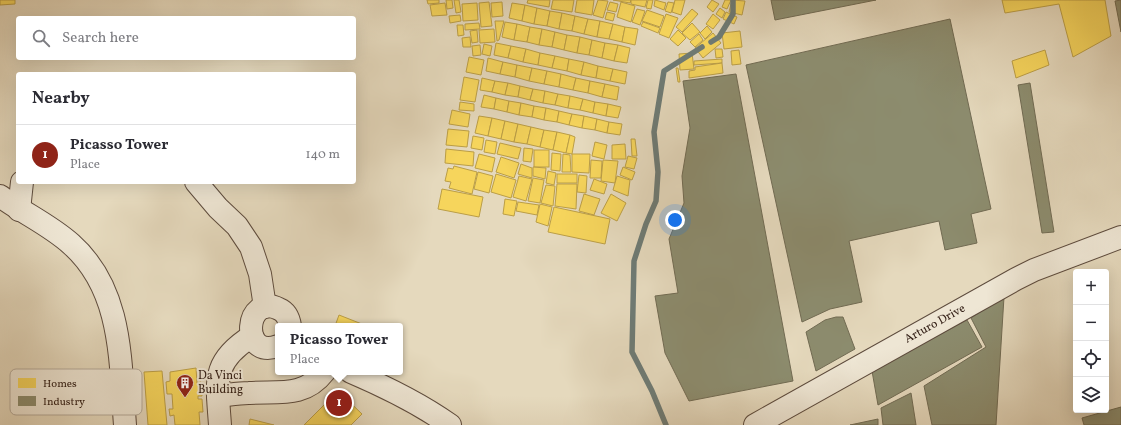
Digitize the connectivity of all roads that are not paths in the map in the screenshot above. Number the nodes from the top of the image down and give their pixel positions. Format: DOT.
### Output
graph roads {
  1 [pos="21,184"];
  2 [pos="198,184"];
  3 [pos="8,204"];
  4 [pos="1121,237"];
  5 [pos="265,307"];
  6 [pos="289,323"];
  7 [pos="252,336"];
  8 [pos="275,347"];
  9 [pos="122,369"];
  10 [pos="321,375"];
  11 [pos="358,375"];
  12 [pos="218,396"];
  13 [pos="124,415"];
  14 [pos="125,425"];
  15 [pos="220,425"];
  16 [pos="450,425"];
  17 [pos="755,425"];
  1 -- 3 [label="street"];
  2 -- 5 [label="street"];
  3 -- 9 [label="street"];
  4 -- 17 [label="street, Arturo Drive"];
  5 -- 6 [label="street"];
  5 -- 7 [label="street"];
  7 -- 8 [label="street"];
  7 -- 12 [label="street"];
  10 -- 12 [label="street"];
  11 -- 16 [label="street"];
  12 -- 15 [label="street"];
  13 -- 14 [label="street"];
}
